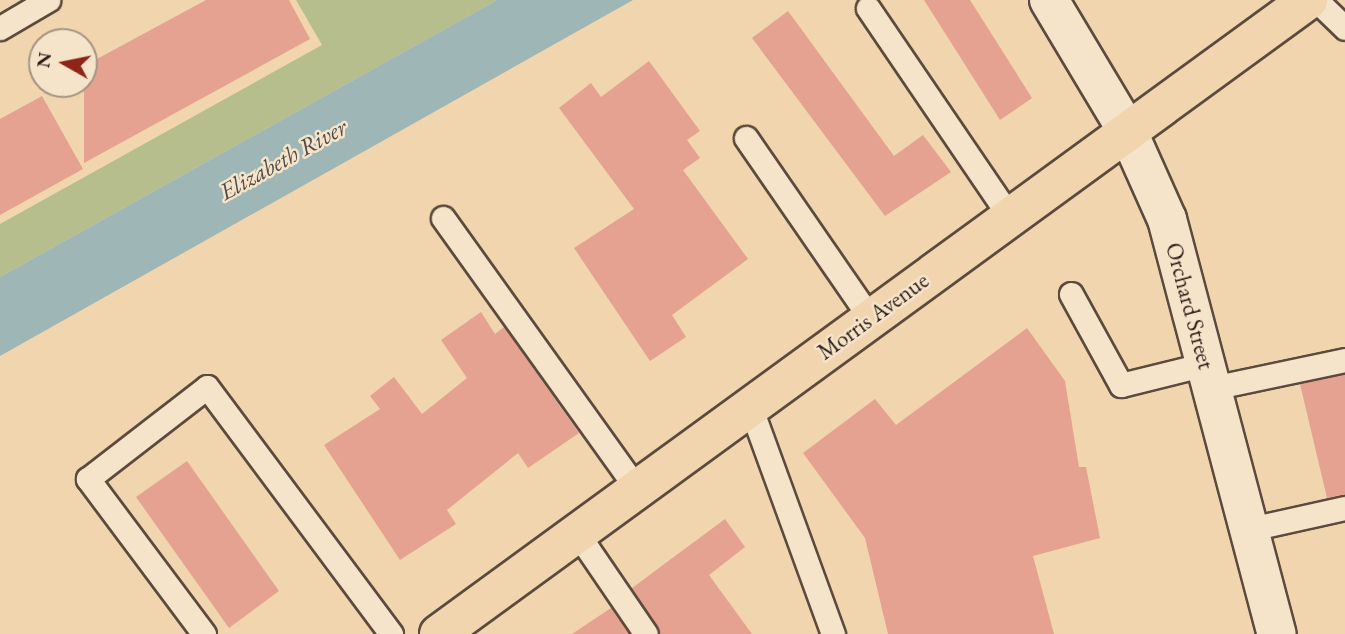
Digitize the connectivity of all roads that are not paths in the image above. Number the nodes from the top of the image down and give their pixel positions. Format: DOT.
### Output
graph roads {
  1 [pos="48,0"];
  2 [pos="1049,0"];
  3 [pos="1308,0"];
  4 [pos="1316,0"];
  5 [pos="868,8"];
  6 [pos="0,28"];
  7 [pos="1345,29"];
  8 [pos="1128,132"];
  9 [pos="746,138"];
  10 [pos="1010,217"];
  11 [pos="443,218"];
  12 [pos="1071,294"];
  13 [pos="870,318"];
  14 [pos="1345,360"];
  15 [pos="1209,376"];
  16 [pos="750,405"];
  17 [pos="637,489"];
  18 [pos="1345,508"];
  19 [pos="1250,529"];
  20 [pos="577,533"];
  21 [pos="204,634"];
  22 [pos="391,634"];
  23 [pos="439,634"];
  24 [pos="646,634"];
  25 [pos="833,634"];
  26 [pos="1278,634"];
  1 -- 6 [label="lane"];
  2 -- 8 [label="street, Orchard Street"];
  3 -- 8 [label="main road, Morris Avenue"];
  4 -- 7 [label="lane"];
  5 -- 10 [label="lane"];
  8 -- 10 [label="main road, Morris Avenue"];
  8 -- 15 [label="street, Orchard Street"];
  9 -- 13 [label="lane"];
  10 -- 13 [label="main road, Morris Avenue"];
  11 -- 17 [label="lane"];
  12 -- 15 [label="lane"];
  13 -- 16 [label="main road, Morris Avenue"];
  14 -- 15 [label="lane"];
  15 -- 19 [label="street, Orchard Street"];
  16 -- 17 [label="main road, Morris Avenue"];
  16 -- 25 [label="lane"];
  17 -- 20 [label="main road, Morris Avenue"];
  18 -- 19 [label="lane"];
  19 -- 26 [label="street, Orchard Street"];
  20 -- 23 [label="main road, Morris Avenue"];
  20 -- 24 [label="lane"];
  21 -- 22 [label="lane"];
}
